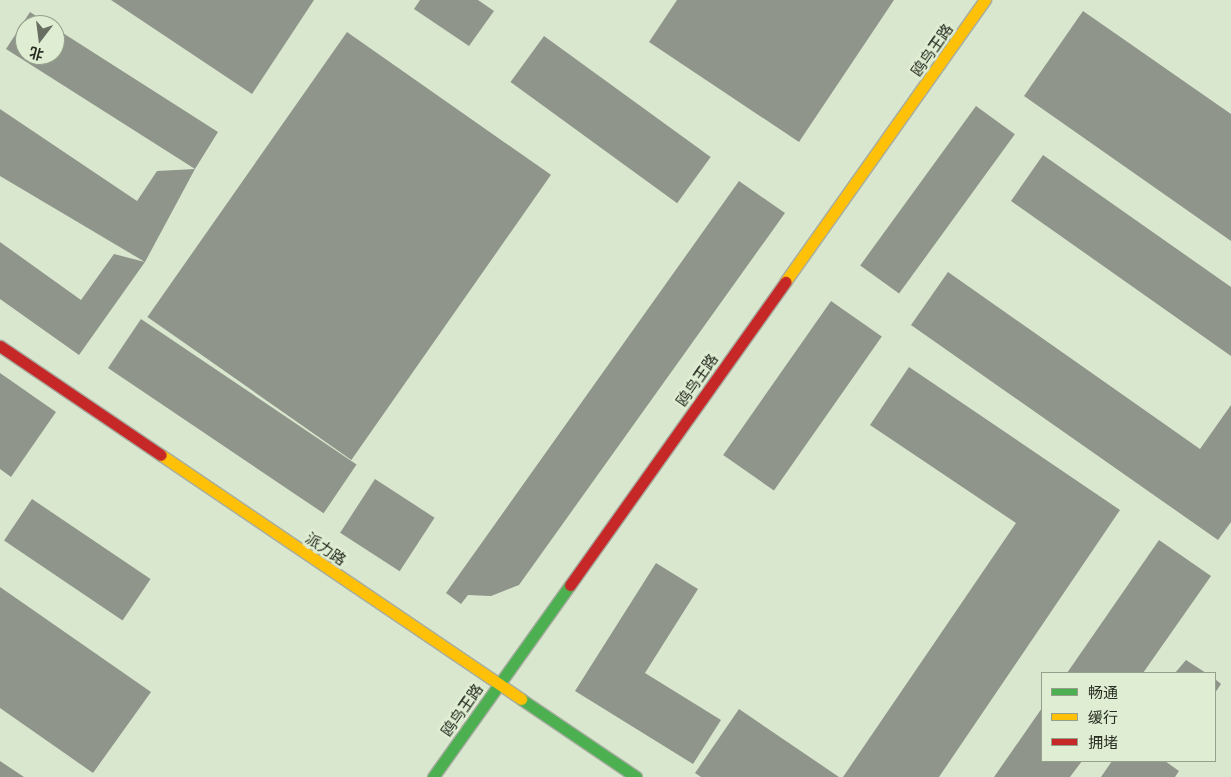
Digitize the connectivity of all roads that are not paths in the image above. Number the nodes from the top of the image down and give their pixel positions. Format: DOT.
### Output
graph roads {
  1 [pos="985,0"];
  2 [pos="0,346"];
  3 [pos="499,684"];
  4 [pos="433,777"];
  5 [pos="636,777"];
  1 -- 3 [label="street, 鸥鸟王路"];
  2 -- 3 [label="street, 派力路"];
  3 -- 4 [label="street, 鸥鸟王路"];
  3 -- 5 [label="street, 派力路"];
}
